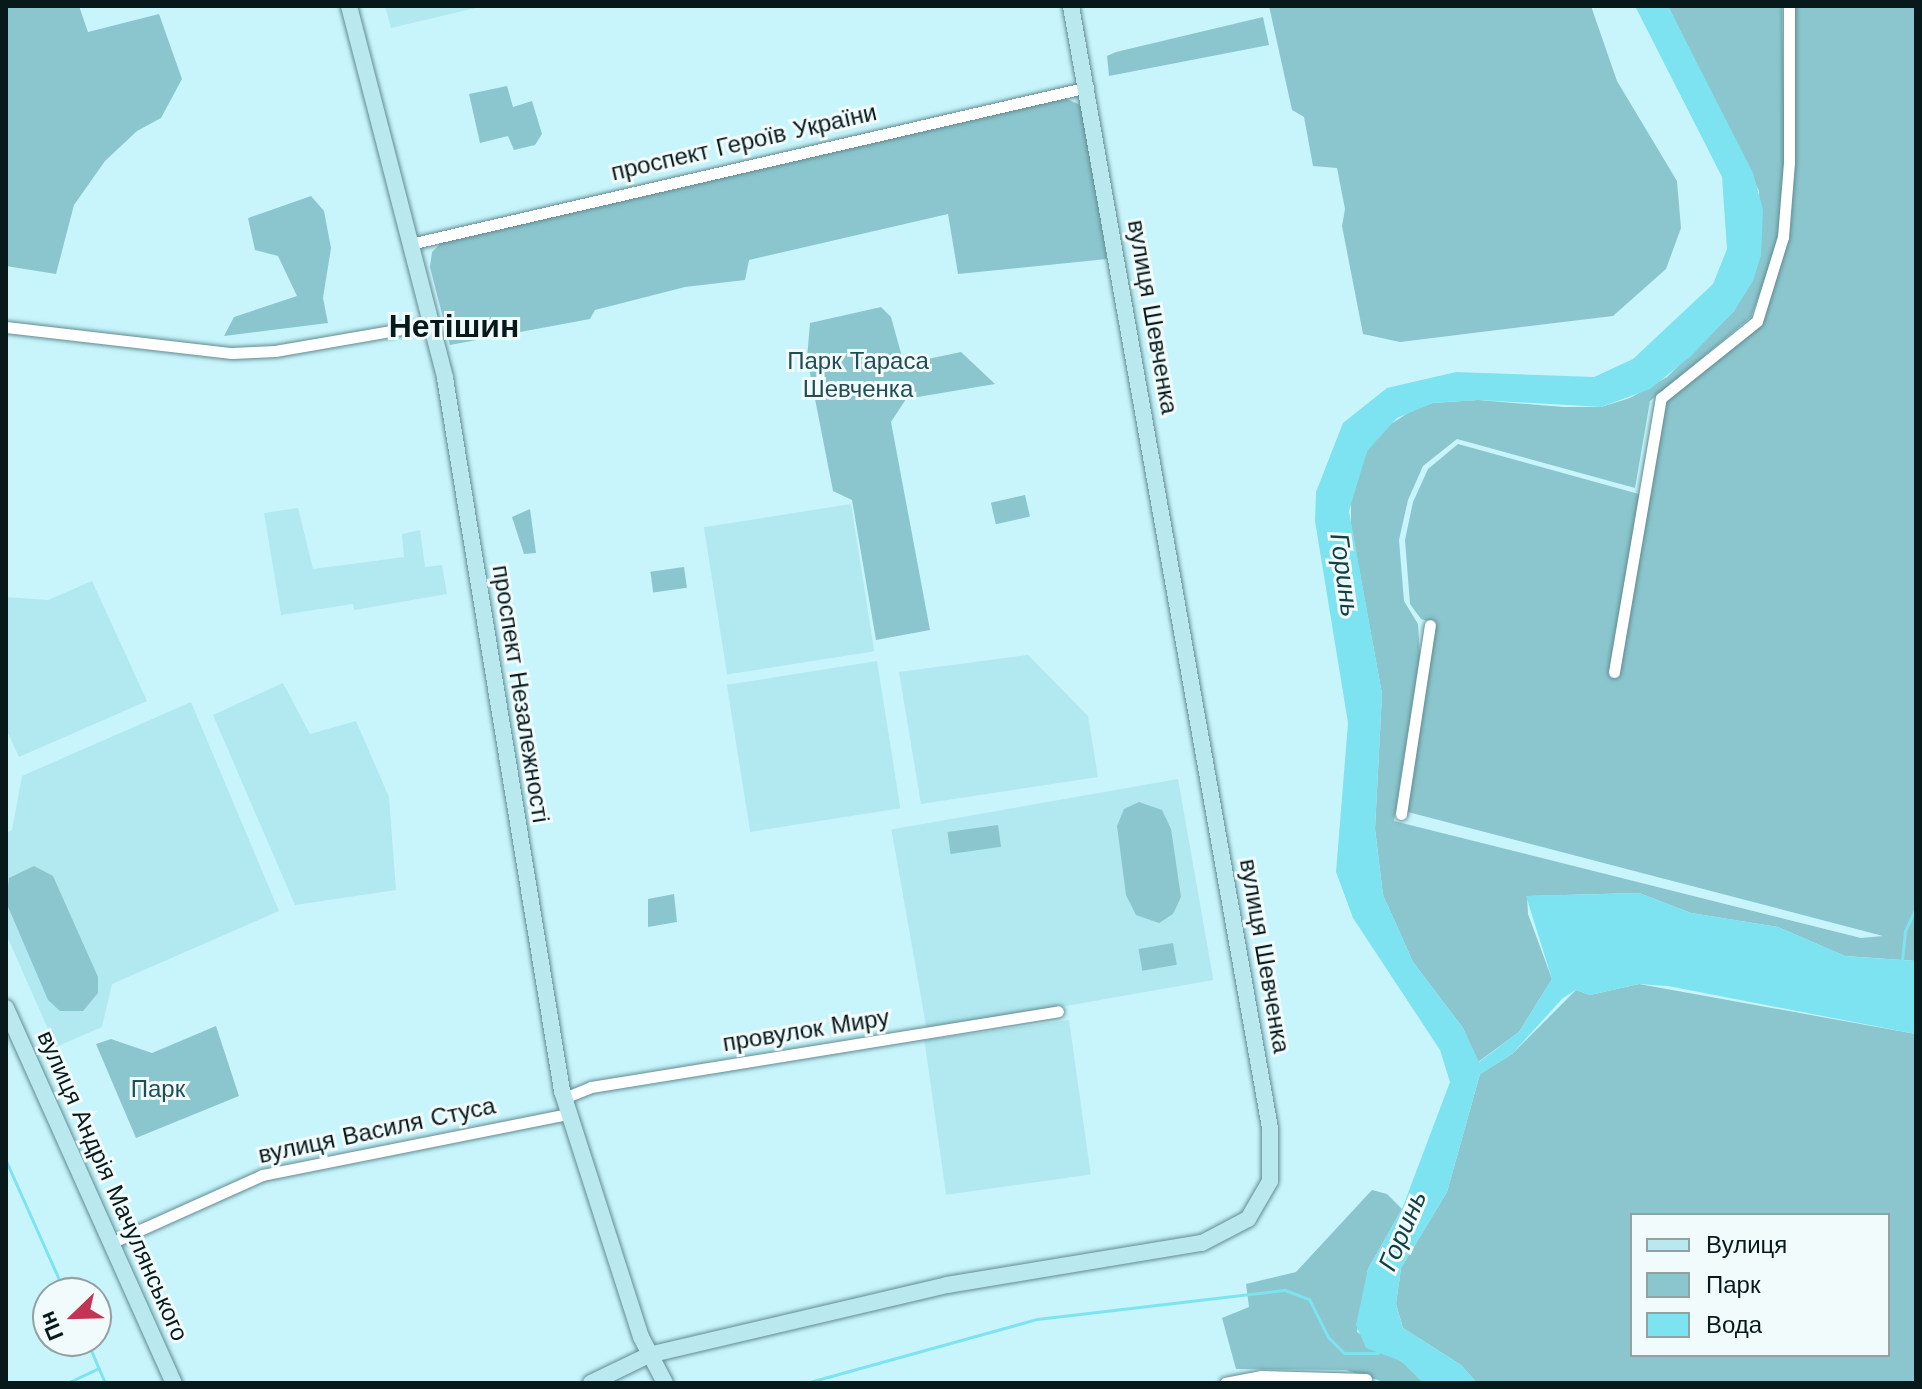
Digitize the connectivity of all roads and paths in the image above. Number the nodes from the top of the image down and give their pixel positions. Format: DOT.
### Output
graph roads {
  1 [pos="349,6"];
  2 [pos="1071,6"];
  3 [pos="1789,6"];
  4 [pos="1088,87"];
  5 [pos="410,244"];
  6 [pos="432,324"];
  7 [pos="6,327"];
  8 [pos="1430,625"];
  9 [pos="1614,672"];
  10 [pos="1401,814"];
  11 [pos="6,1008"];
  12 [pos="1058,1011"];
  13 [pos="566,1106"];
  14 [pos="111,1243"];
  15 [pos="649,1355"];
  16 [pos="1366,1379"];
  17 [pos="174,1383"];
  18 [pos="591,1383"];
  19 [pos="665,1383"];
  20 [pos="1225,1383"];
  1 -- 5 [label="street, проспект Незалежності"];
  2 -- 4 [label="street, вулиця Шевченка"];
  3 -- 9 [label="street"];
  4 -- 5 [label="street, проспект Героїв України"];
  4 -- 15 [label="street, вулиця Шевченка"];
  5 -- 6 [label="street, проспект Незалежності"];
  6 -- 7 [label="street"];
  6 -- 13 [label="street, проспект Незалежності"];
  8 -- 10 [label="street"];
  11 -- 14 [label="street, вулиця Андрія Мачулянського"];
  12 -- 13 [label="street, провулок Миру"];
  13 -- 14 [label="street, вулиця Василя Стуса"];
  13 -- 15 [label="street, проспект Незалежності"];
  14 -- 17 [label="street, вулиця Андрія Мачулянського"];
  15 -- 18 [label="street"];
  15 -- 19 [label="street, проспект Незалежності"];
  16 -- 20 [label="street"];
}
